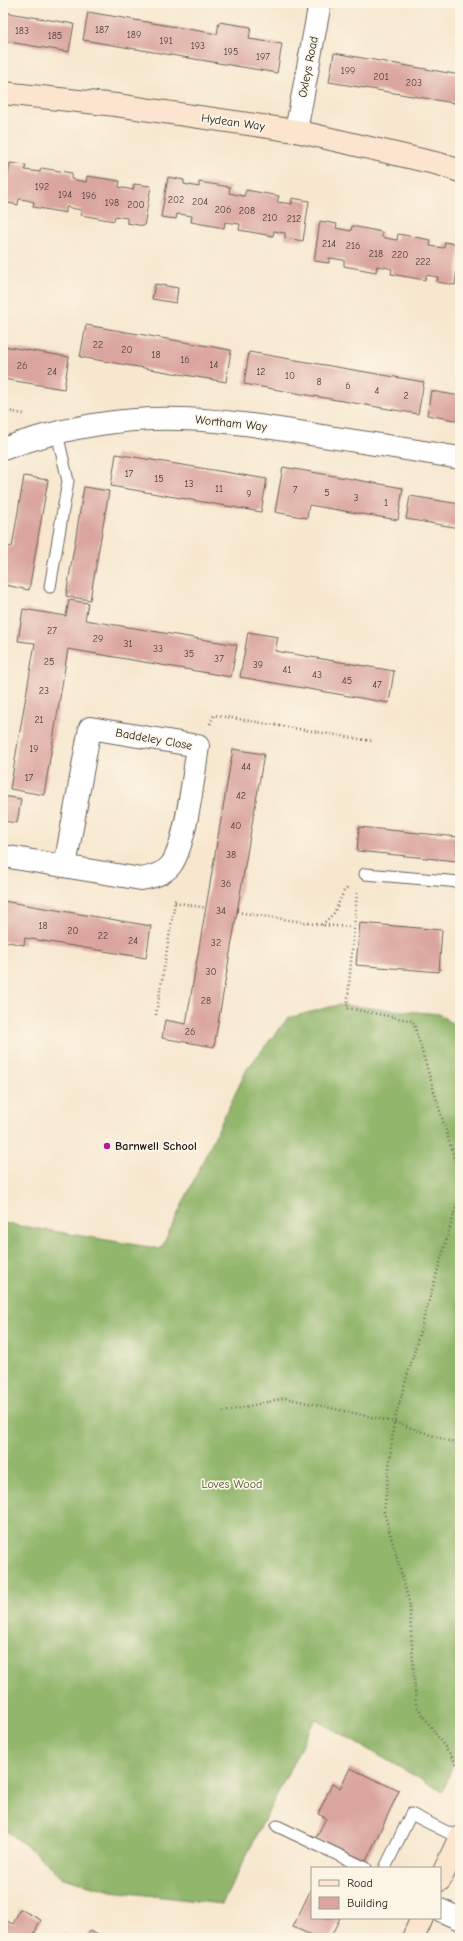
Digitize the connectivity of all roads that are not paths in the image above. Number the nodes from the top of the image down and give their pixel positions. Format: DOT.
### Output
graph roads {
  1 [pos="320,3"];
  2 [pos="3,93"];
  3 [pos="296,131"];
  4 [pos="460,171"];
  5 [pos="57,433"];
  6 [pos="3,449"];
  7 [pos="460,458"];
  8 [pos="50,587"];
  9 [pos="3,856"];
  10 [pos="65,866"];
  11 [pos="363,878"];
  12 [pos="460,882"];
  13 [pos="276,1826"];
  14 [pos="460,1837"];
  15 [pos="364,1867"];
  16 [pos="385,1867"];
  17 [pos="441,1878"];
  18 [pos="441,1910"];
  19 [pos="422,1919"];
  20 [pos="460,1919"];
  21 [pos="413,1938"];
  1 -- 3 [label="street, Oxleys Road"];
  2 -- 3 [label="street, Hydean Way"];
  3 -- 4 [label="street, Hydean Way"];
  5 -- 6 [label="street, Wortham Way"];
  5 -- 7 [label="street, Wortham Way"];
  5 -- 8 [label="lane"];
  9 -- 10 [label="street"];
  10 -- 10 [label="street, Baddeley Close"];
  11 -- 12 [label="lane"];
  13 -- 15 [label="lane"];
  14 -- 16 [label="lane"];
  14 -- 17 [label="street"];
  18 -- 20 [label="street"];
  19 -- 21 [label="street"];
}
